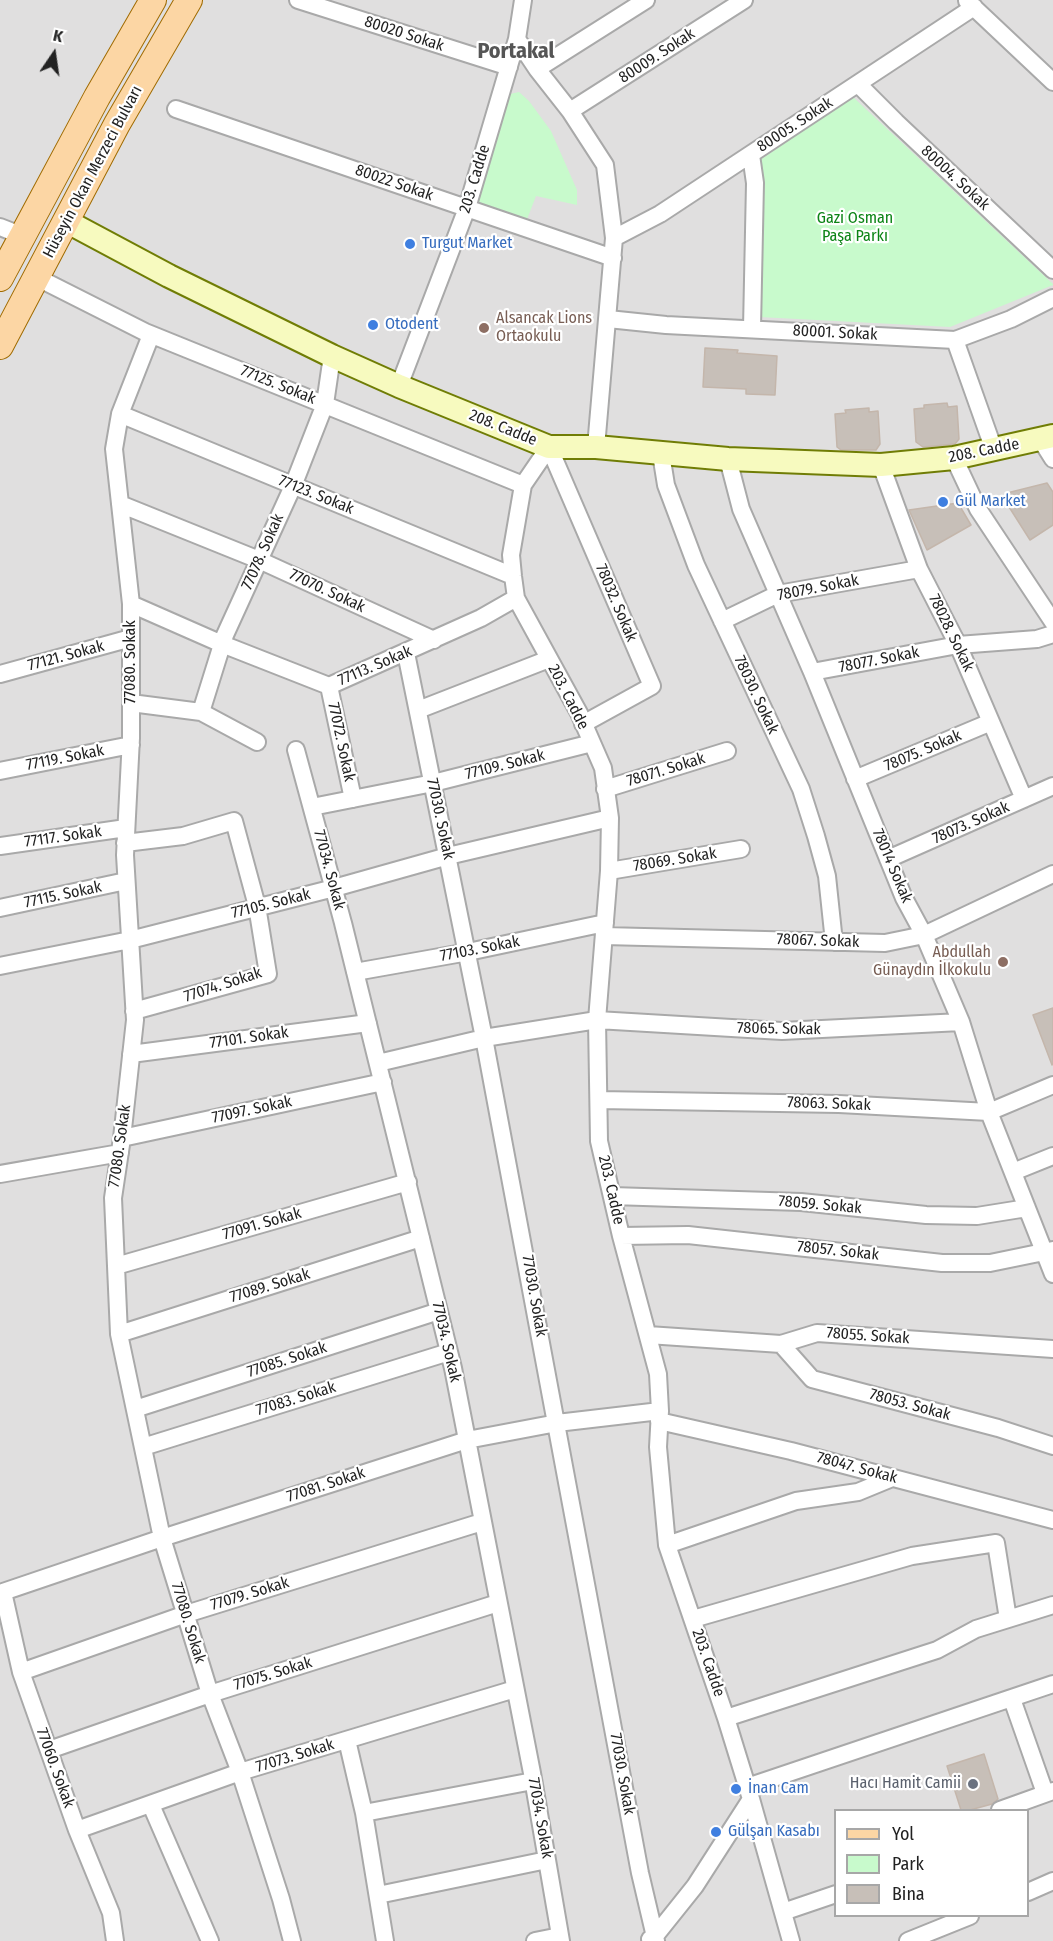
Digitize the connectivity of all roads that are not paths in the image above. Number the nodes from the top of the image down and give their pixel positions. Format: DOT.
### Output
graph roads {
  1 [pos="153,0"];
  2 [pos="189,0"];
  3 [pos="298,0"];
  4 [pos="523,0"];
  5 [pos="646,0"];
  6 [pos="744,0"];
  7 [pos="970,4"];
  8 [pos="517,39"];
  9 [pos="509,67"];
  10 [pos="537,69"];
  11 [pos="1053,82"];
  12 [pos="858,84"];
  13 [pos="176,109"];
  14 [pos="570,111"];
  15 [pos="750,155"];
  16 [pos="467,208"];
  17 [pos="66,221"];
  18 [pos="11,231"];
  19 [pos="614,238"];
  20 [pos="613,258"];
  21 [pos="1053,270"];
  22 [pos="36,277"];
  23 [pos="0,278"];
  24 [pos="1053,298"];
  25 [pos="608,319"];
  26 [pos="752,328"];
  27 [pos="152,335"];
  28 [pos="955,340"];
  29 [pos="0,346"];
  30 [pos="332,356"];
  31 [pos="399,386"];
  32 [pos="325,404"];
  33 [pos="120,414"];
  34 [pos="1049,445"];
  35 [pos="549,447"];
  36 [pos="596,447"];
  37 [pos="994,450"];
  38 [pos="661,454"];
  39 [pos="954,458"];
  40 [pos="728,459"];
  41 [pos="881,465"];
  42 [pos="523,485"];
  43 [pos="293,486"];
  44 [pos="120,504"];
  45 [pos="259,560"];
  46 [pos="919,569"];
  47 [pos="513,576"];
  48 [pos="778,594"];
  49 [pos="516,598"];
  50 [pos="131,604"];
  51 [pos="722,621"];
  52 [pos="1053,622"];
  53 [pos="1053,634"];
  54 [pos="131,638"];
  55 [pos="434,640"];
  56 [pos="222,644"];
  57 [pos="958,645"];
  58 [pos="406,653"];
  59 [pos="549,659"];
  60 [pos="812,672"];
  61 [pos="0,674"];
  62 [pos="329,686"];
  63 [pos="131,703"];
  64 [pos="418,710"];
  65 [pos="201,712"];
  66 [pos="991,722"];
  67 [pos="583,724"];
  68 [pos="257,742"];
  69 [pos="592,743"];
  70 [pos="131,745"];
  71 [pos="296,750"];
  72 [pos="727,751"];
  73 [pos="0,771"];
  74 [pos="855,779"];
  75 [pos="433,783"];
  76 [pos="1053,786"];
  77 [pos="605,789"];
  78 [pos="353,799"];
  79 [pos="1024,799"];
  80 [pos="312,807"];
  81 [pos="610,818"];
  82 [pos="234,821"];
  83 [pos="126,835"];
  84 [pos="0,846"];
  85 [pos="741,849"];
  86 [pos="448,856"];
  87 [pos="888,859"];
  88 [pos="609,870"];
  89 [pos="1053,874"];
  90 [pos="126,881"];
  91 [pos="334,888"];
  92 [pos="257,906"];
  93 [pos="0,908"];
  94 [pos="604,930"];
  95 [pos="924,935"];
  96 [pos="130,940"];
  97 [pos="834,942"];
  98 [pos="468,952"];
  99 [pos="0,966"];
  100 [pos="355,972"];
  101 [pos="134,1011"];
  102 [pos="597,1020"];
  103 [pos="961,1022"];
  104 [pos="368,1023"];
  105 [pos="484,1038"];
  106 [pos="131,1054"];
  107 [pos="378,1064"];
  108 [pos="383,1082"];
  109 [pos="1053,1085"];
  110 [pos="599,1100"];
  111 [pos="988,1112"];
  112 [pos="121,1146"];
  113 [pos="1053,1156"];
  114 [pos="1013,1172"];
  115 [pos="0,1174"];
  116 [pos="408,1182"];
  117 [pos="612,1196"];
  118 [pos="1027,1208"];
  119 [pos="621,1236"];
  120 [pos="421,1238"];
  121 [pos="1049,1251"];
  122 [pos="116,1266"];
  123 [pos="1053,1274"];
  124 [pos="439,1311"];
  125 [pos="119,1334"];
  126 [pos="648,1335"];
  127 [pos="781,1344"];
  128 [pos="1053,1349"];
  129 [pos="449,1352"];
  130 [pos="135,1409"];
  131 [pos="660,1416"];
  132 [pos="557,1423"];
  133 [pos="467,1440"];
  134 [pos="1053,1446"];
  135 [pos="143,1447"];
  136 [pos="892,1478"];
  137 [pos="1053,1520"];
  138 [pos="482,1522"];
  139 [pos="162,1538"];
  140 [pos="667,1545"];
  141 [pos="2,1593"];
  142 [pos="498,1603"];
  143 [pos="1053,1605"];
  144 [pos="186,1614"];
  145 [pos="693,1619"];
  146 [pos="1008,1619"];
  147 [pos="21,1672"];
  148 [pos="1053,1684"];
  149 [pos="515,1689"];
  150 [pos="210,1694"];
  151 [pos="1012,1699"];
  152 [pos="726,1718"];
  153 [pos="347,1740"];
  154 [pos="49,1750"];
  155 [pos="240,1772"];
  156 [pos="533,1781"];
  157 [pos="1049,1792"];
  158 [pos="749,1793"];
  159 [pos="151,1805"];
  160 [pos="1003,1809"];
  161 [pos="364,1813"];
  162 [pos="77,1830"];
  163 [pos="547,1860"];
  164 [pos="1053,1881"];
  165 [pos="1029,1892"];
  166 [pos="378,1895"];
  167 [pos="834,1895"];
  168 [pos="783,1912"];
  169 [pos="968,1917"];
  170 [pos="561,1939"];
  171 [pos="652,1939"];
  172 [pos="115,1941"];
  173 [pos="210,1941"];
  174 [pos="292,1941"];
  175 [pos="385,1941"];
  176 [pos="535,1941"];
  177 [pos="791,1941"];
  178 [pos="908,1941"];
  1 -- 18 [label="main road, Hüseyin Okan Merzeci Bulvarı"];
  2 -- 17 [label="main road, Hüseyin Okan Merzeci Bulvarı"];
  3 -- 9 [label="street, 80020 Sokak"];
  4 -- 8 [label="street, 203. Cadde"];
  5 -- 10 [label="street"];
  6 -- 14 [label="street, 80009. Sokak"];
  7 -- 11 [label="street"];
  7 -- 12 [label="street, 80005. Sokak"];
  8 -- 9 [label="street, 203. Cadde"];
  8 -- 10 [label="street"];
  9 -- 16 [label="street, 203. Cadde"];
  10 -- 14 [label="street"];
  12 -- 15 [label="street, 80005. Sokak"];
  12 -- 21 [label="street, 80004. Sokak"];
  13 -- 16 [label="street, 80022 Sokak"];
  14 -- 19 [label="street"];
  15 -- 19 [label="street, 80005. Sokak"];
  15 -- 26 [label="street"];
  16 -- 20 [label="street, 80022 Sokak"];
  16 -- 31 [label="street, 203. Cadde"];
  17 -- 22 [label="main road, Hüseyin Okan Merzeci Bulvarı"];
  17 -- 30 [label="street, 208. Cadde"];
  18 -- 23 [label="main road, Hüseyin Okan Merzeci Bulvarı"];
  19 -- 20 [label="street"];
  20 -- 25 [label="street"];
  22 -- 27 [label="street, 77125. Sokak"];
  22 -- 29 [label="main road, Hüseyin Okan Merzeci Bulvarı"];
  24 -- 28 [label="street, 80001. Sokak"];
  25 -- 26 [label="street, 80001. Sokak"];
  25 -- 36 [label="street"];
  26 -- 28 [label="street, 80001. Sokak"];
  27 -- 32 [label="street, 77125. Sokak"];
  27 -- 33 [label="street, 77080. Sokak"];
  28 -- 37 [label="street"];
  30 -- 31 [label="street, 208. Cadde"];
  30 -- 32 [label="street, 77078. Sokak"];
  31 -- 35 [label="street, 208. Cadde"];
  32 -- 42 [label="street, 77125. Sokak"];
  32 -- 43 [label="street, 77078. Sokak"];
  33 -- 43 [label="street, 77123. Sokak"];
  33 -- 44 [label="street, 77080. Sokak"];
  34 -- 37 [label="street, 208. Cadde"];
  35 -- 36 [label="street, 208. Cadde"];
  35 -- 42 [label="street, 203. Cadde"];
  35 -- 67 [label="street, 78032. Sokak"];
  36 -- 38 [label="street, 208. Cadde"];
  37 -- 39 [label="street, 208. Cadde"];
  38 -- 40 [label="street, 208. Cadde"];
  38 -- 51 [label="street, 78030. Sokak"];
  39 -- 41 [label="street, 208. Cadde"];
  39 -- 52 [label="street"];
  40 -- 41 [label="street, 208. Cadde"];
  40 -- 48 [label="street, 78014 Sokak"];
  41 -- 46 [label="street, 78028. Sokak"];
  42 -- 47 [label="street, 203. Cadde"];
  43 -- 45 [label="street, 77078. Sokak"];
  43 -- 47 [label="street, 77123. Sokak"];
  44 -- 45 [label="street, 77070. Sokak"];
  44 -- 50 [label="street, 77080. Sokak"];
  45 -- 55 [label="street, 77070. Sokak"];
  45 -- 56 [label="street, 77078. Sokak"];
  46 -- 48 [label="street, 78079. Sokak"];
  46 -- 57 [label="street, 78028. Sokak"];
  47 -- 49 [label="street, 203. Cadde"];
  48 -- 51 [label="street, 78079. Sokak"];
  48 -- 60 [label="street, 78014 Sokak"];
  49 -- 55 [label="street, 77113. Sokak"];
  49 -- 59 [label="street, 203. Cadde"];
  50 -- 54 [label="street, 77080. Sokak"];
  50 -- 56 [label="street, 77113. Sokak"];
  51 -- 97 [label="street, 78030. Sokak"];
  53 -- 57 [label="street, 78077. Sokak"];
  54 -- 61 [label="street, 77121. Sokak"];
  54 -- 63 [label="street, 77080. Sokak"];
  55 -- 58 [label="street, 77113. Sokak"];
  56 -- 62 [label="street, 77113. Sokak"];
  56 -- 65 [label="street, 77078. Sokak"];
  57 -- 60 [label="street, 78077. Sokak"];
  57 -- 66 [label="street, 78028. Sokak"];
  58 -- 62 [label="street, 77113. Sokak"];
  58 -- 64 [label="street, 77030. Sokak"];
  59 -- 64 [label="street"];
  59 -- 67 [label="street, 203. Cadde"];
  60 -- 74 [label="street, 78014 Sokak"];
  62 -- 78 [label="street, 77072. Sokak"];
  63 -- 65 [label="street"];
  63 -- 70 [label="street, 77080. Sokak"];
  64 -- 75 [label="street, 77030. Sokak"];
  65 -- 68 [label="street"];
  66 -- 74 [label="street, 78075. Sokak"];
  66 -- 79 [label="street, 78028. Sokak"];
  67 -- 69 [label="street, 203. Cadde"];
  69 -- 75 [label="street, 77109. Sokak"];
  69 -- 77 [label="street, 203. Cadde"];
  70 -- 73 [label="street, 77119. Sokak"];
  70 -- 83 [label="street, 77080. Sokak"];
  71 -- 80 [label="street, 77034. Sokak"];
  72 -- 77 [label="street, 78071. Sokak"];
  74 -- 87 [label="street, 78014 Sokak"];
  75 -- 78 [label="street, 77109. Sokak"];
  75 -- 86 [label="street, 77030. Sokak"];
  76 -- 79 [label="street, 78073. Sokak"];
  77 -- 81 [label="street, 203. Cadde"];
  78 -- 80 [label="street, 77109. Sokak"];
  79 -- 87 [label="street, 78073. Sokak"];
  80 -- 91 [label="street, 77034. Sokak"];
  81 -- 86 [label="street, 77105. Sokak"];
  81 -- 88 [label="street, 203. Cadde"];
  82 -- 83 [label="street, 77117. Sokak"];
  82 -- 92 [label="street, 77074. Sokak"];
  83 -- 84 [label="street, 77117. Sokak"];
  83 -- 90 [label="street, 77080. Sokak"];
  85 -- 88 [label="street, 78069. Sokak"];
  86 -- 91 [label="street, 77105. Sokak"];
  86 -- 98 [label="street, 77030. Sokak"];
  87 -- 95 [label="street, 78014 Sokak"];
  88 -- 94 [label="street, 203. Cadde"];
  89 -- 95 [label="street, 78067. Sokak"];
  90 -- 93 [label="street, 77115. Sokak"];
  90 -- 96 [label="street, 77080. Sokak"];
  91 -- 92 [label="street, 77105. Sokak"];
  91 -- 100 [label="street, 77034. Sokak"];
  92 -- 96 [label="street, 77105. Sokak"];
  92 -- 101 [label="street, 77074. Sokak"];
  94 -- 97 [label="street, 78067. Sokak"];
  94 -- 98 [label="street, 77103. Sokak"];
  94 -- 102 [label="street, 203. Cadde"];
  95 -- 97 [label="street, 78067. Sokak"];
  95 -- 103 [label="street, 78014 Sokak"];
  96 -- 99 [label="street, 77105. Sokak"];
  96 -- 101 [label="street, 77080. Sokak"];
  98 -- 100 [label="street, 77103. Sokak"];
  98 -- 105 [label="street, 77030. Sokak"];
  100 -- 104 [label="street, 77034. Sokak"];
  101 -- 106 [label="street, 77080. Sokak"];
  102 -- 103 [label="street, 78065. Sokak"];
  102 -- 105 [label="street"];
  102 -- 110 [label="street, 203. Cadde"];
  103 -- 111 [label="street, 78014 Sokak"];
  104 -- 106 [label="street, 77101. Sokak"];
  104 -- 107 [label="street, 77034. Sokak"];
  105 -- 107 [label="street"];
  105 -- 132 [label="street, 77030. Sokak"];
  106 -- 112 [label="street, 77080. Sokak"];
  107 -- 108 [label="street, 77034. Sokak"];
  108 -- 112 [label="street, 77097. Sokak"];
  108 -- 116 [label="street, 77034. Sokak"];
  109 -- 111 [label="street, 78063. Sokak"];
  110 -- 111 [label="street, 78063. Sokak"];
  110 -- 117 [label="street, 203. Cadde"];
  111 -- 114 [label="street, 78014 Sokak"];
  112 -- 115 [label="street, 77097. Sokak"];
  112 -- 122 [label="street, 77080. Sokak"];
  113 -- 114 [label="street"];
  114 -- 118 [label="street, 78014 Sokak"];
  116 -- 120 [label="street, 77034. Sokak"];
  116 -- 122 [label="street, 77091. Sokak"];
  117 -- 118 [label="street, 78059. Sokak"];
  117 -- 119 [label="street, 203. Cadde"];
  118 -- 121 [label="street, 78014 Sokak"];
  119 -- 121 [label="street, 78057. Sokak"];
  119 -- 126 [label="street, 203. Cadde"];
  120 -- 124 [label="street, 77034. Sokak"];
  120 -- 125 [label="street, 77089. Sokak"];
  121 -- 123 [label="street, 78014 Sokak"];
  122 -- 125 [label="street, 77080. Sokak"];
  124 -- 129 [label="street, 77034. Sokak"];
  124 -- 130 [label="street, 77085. Sokak"];
  125 -- 130 [label="street, 77080. Sokak"];
  126 -- 127 [label="street, 78055. Sokak"];
  126 -- 131 [label="street, 203. Cadde"];
  127 -- 128 [label="street, 78055. Sokak"];
  127 -- 134 [label="street, 78053. Sokak"];
  129 -- 133 [label="street, 77034. Sokak"];
  129 -- 135 [label="street, 77083. Sokak"];
  130 -- 135 [label="street, 77080. Sokak"];
  131 -- 132 [label="street, 77081. Sokak"];
  131 -- 136 [label="street, 78047. Sokak"];
  131 -- 140 [label="street, 203. Cadde"];
  132 -- 133 [label="street, 77081. Sokak"];
  132 -- 171 [label="street, 77030. Sokak"];
  133 -- 138 [label="street, 77034. Sokak"];
  133 -- 139 [label="street, 77081. Sokak"];
  135 -- 139 [label="street, 77080. Sokak"];
  136 -- 137 [label="street, 78047. Sokak"];
  136 -- 140 [label="street"];
  138 -- 142 [label="street, 77034. Sokak"];
  138 -- 144 [label="street, 77079. Sokak"];
  139 -- 141 [label="street, 77081. Sokak"];
  139 -- 144 [label="street, 77080. Sokak"];
  140 -- 145 [label="street, 203. Cadde"];
  141 -- 147 [label="street, 77060. Sokak"];
  142 -- 149 [label="street, 77034. Sokak"];
  142 -- 150 [label="street, 77075. Sokak"];
  143 -- 146 [label="street"];
  144 -- 147 [label="street, 77079. Sokak"];
  144 -- 150 [label="street, 77080. Sokak"];
  145 -- 146 [label="street"];
  145 -- 152 [label="street, 203. Cadde"];
  146 -- 152 [label="street"];
  147 -- 154 [label="street, 77060. Sokak"];
  148 -- 151 [label="street"];
  149 -- 153 [label="street, 77073. Sokak"];
  149 -- 156 [label="street, 77034. Sokak"];
  150 -- 154 [label="street, 77075. Sokak"];
  150 -- 155 [label="street, 77080. Sokak"];
  151 -- 157 [label="street"];
  151 -- 158 [label="street"];
  152 -- 158 [label="street, 203. Cadde"];
  153 -- 155 [label="street, 77073. Sokak"];
  153 -- 161 [label="street"];
  154 -- 162 [label="street, 77060. Sokak"];
  155 -- 159 [label="street, 77073. Sokak"];
  155 -- 174 [label="street, 77080. Sokak"];
  156 -- 161 [label="street"];
  156 -- 163 [label="street, 77034. Sokak"];
  157 -- 160 [label="street"];
  158 -- 168 [label="street, 203. Cadde"];
  158 -- 171 [label="street"];
  159 -- 162 [label="street, 77073. Sokak"];
  159 -- 173 [label="street"];
  161 -- 166 [label="street"];
  162 -- 172 [label="street, 77060. Sokak"];
  163 -- 166 [label="street"];
  163 -- 170 [label="street, 77034. Sokak"];
  164 -- 165 [label="street"];
  166 -- 175 [label="street"];
  167 -- 168 [label="street"];
  168 -- 177 [label="street, 203. Cadde"];
  169 -- 178 [label="street"];
  170 -- 176 [label="street"];
}
